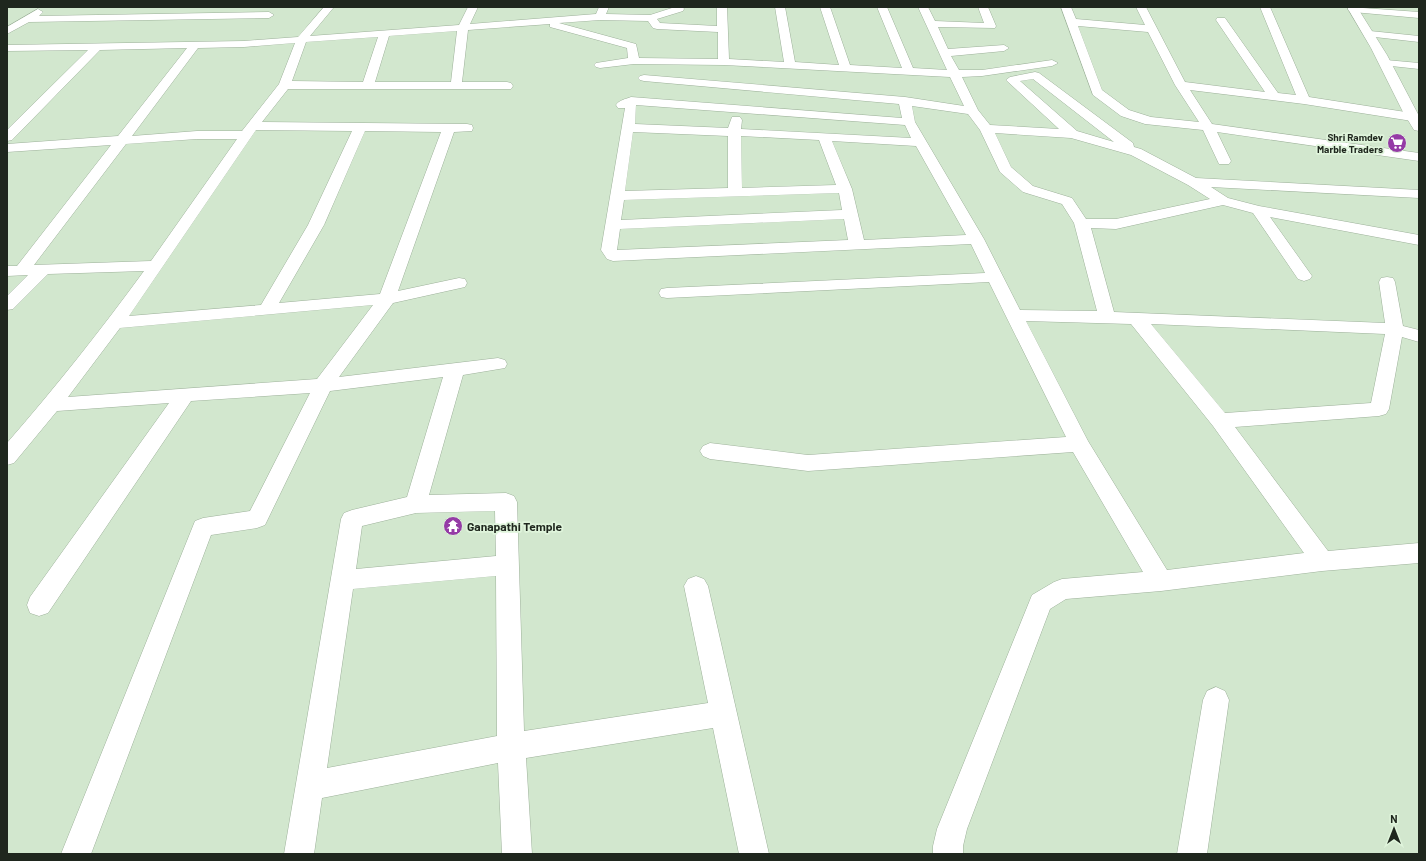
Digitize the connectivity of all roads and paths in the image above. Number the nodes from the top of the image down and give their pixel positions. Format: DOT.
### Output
graph roads {
  1 [pos="48,7"];
  2 [pos="120,7"];
  3 [pos="204,7"];
  4 [pos="329,7"];
  5 [pos="473,7"];
  6 [pos="556,7"];
  7 [pos="722,7"];
  8 [pos="780,7"];
  9 [pos="825,7"];
  10 [pos="882,7"];
  11 [pos="923,7"];
  12 [pos="983,7"];
  13 [pos="1066,7"];
  14 [pos="1141,7"];
  15 [pos="1265,7"];
  16 [pos="1352,8"];
  17 [pos="679,10"];
  18 [pos="272,11"];
  19 [pos="602,12"];
  20 [pos="196,16"];
  21 [pos="1419,16"];
  22 [pos="103,18"];
  23 [pos="651,18"];
  24 [pos="27,19"];
  25 [pos="1221,20"];
  26 [pos="529,22"];
  27 [pos="1072,22"];
  28 [pos="930,24"];
  29 [pos="463,27"];
  30 [pos="724,29"];
  31 [pos="1152,29"];
  32 [pos="7,31"];
  33 [pos="385,33"];
  34 [pos="1370,34"];
  35 [pos="302,39"];
  36 [pos="1419,39"];
  37 [pos="244,44"];
  38 [pos="196,45"];
  39 [pos="97,46"];
  40 [pos="7,48"];
  41 [pos="20,48"];
  42 [pos="1004,48"];
  43 [pos="944,53"];
  44 [pos="7,59"];
  45 [pos="634,61"];
  46 [pos="724,62"];
  47 [pos="1052,63"];
  48 [pos="1386,63"];
  49 [pos="753,64"];
  50 [pos="600,65"];
  51 [pos="790,66"];
  52 [pos="1419,66"];
  53 [pos="846,69"];
  54 [pos="908,72"];
  55 [pos="644,78"];
  56 [pos="956,78"];
  57 [pos="1012,80"];
  58 [pos="286,85"];
  59 [pos="1181,85"];
  60 [pos="368,86"];
  61 [pos="456,86"];
  62 [pos="507,86"];
  63 [pos="745,86"];
  64 [pos="1274,96"];
  65 [pos="1304,100"];
  66 [pos="905,101"];
  67 [pos="738,108"];
  68 [pos="972,111"];
  69 [pos="909,122"];
  70 [pos="1415,122"];
  71 [pos="1208,127"];
  72 [pos="360,128"];
  73 [pos="628,128"];
  74 [pos="986,129"];
  75 [pos="249,130"];
  76 [pos="734,132"];
  77 [pos="1072,134"];
  78 [pos="7,137"];
  79 [pos="824,137"];
  80 [pos="121,140"];
  81 [pos="921,142"];
  82 [pos="7,148"];
  83 [pos="1136,152"];
  84 [pos="1419,157"];
  85 [pos="1224,161"];
  86 [pos="1193,182"];
  87 [pos="845,189"];
  88 [pos="735,192"];
  89 [pos="1419,194"];
  90 [pos="617,196"];
  91 [pos="1223,201"];
  92 [pos="1258,210"];
  93 [pos="851,214"];
  94 [pos="1082,223"];
  95 [pos="613,224"];
  96 [pos="976,239"];
  97 [pos="1419,240"];
  98 [pos="858,245"];
  99 [pos="156,266"];
  100 [pos="44,269"];
  101 [pos="15,270"];
  102 [pos="1304,276"];
  103 [pos="996,277"];
  104 [pos="1387,282"];
  105 [pos="459,283"];
  106 [pos="666,293"];
  107 [pos="387,299"];
  108 [pos="7,305"];
  109 [pos="267,308"];
  110 [pos="1015,316"];
  111 [pos="1107,318"];
  112 [pos="1137,319"];
  113 [pos="115,323"];
  114 [pos="1395,329"];
  115 [pos="1419,336"];
  116 [pos="498,364"];
  117 [pos="455,369"];
  118 [pos="323,385"];
  119 [pos="185,395"];
  120 [pos="51,405"];
  121 [pos="1220,420"];
  122 [pos="1078,444"];
  123 [pos="710,451"];
  124 [pos="7,457"];
  125 [pos="416,504"];
  126 [pos="1419,553"];
  127 [pos="1322,561"];
  128 [pos="508,566"];
  129 [pos="343,580"];
  130 [pos="1161,581"];
  131 [pos="696,586"];
  132 [pos="39,605"];
  133 [pos="1216,700"];
  134 [pos="722,714"];
  135 [pos="511,747"];
  136 [pos="309,786"];
  137 [pos="76,854"];
  138 [pos="299,854"];
  139 [pos="517,854"];
  140 [pos="754,854"];
  141 [pos="948,854"];
  142 [pos="1192,854"];
  1 -- 24 [label="street"];
  2 -- 22 [label="street"];
  3 -- 20 [label="street"];
  4 -- 35 [label="street"];
  5 -- 29 [label="street"];
  6 -- 26 [label="street"];
  7 -- 30 [label="street"];
  8 -- 51 [label="street"];
  9 -- 53 [label="street"];
  10 -- 54 [label="street"];
  11 -- 28 [label="street"];
  12 -- 28 [label="street"];
  13 -- 27 [label="street"];
  14 -- 31 [label="street"];
  15 -- 65 [label="street"];
  16 -- 21 [label="street"];
  16 -- 34 [label="street"];
  17 -- 23 [label="street"];
  18 -- 20 [label="street"];
  18 -- 37 [label="street"];
  19 -- 23 [label="street"];
  19 -- 26 [label="street"];
  20 -- 22 [label="street"];
  22 -- 24 [label="street"];
  23 -- 30 [label="street"];
  24 -- 32 [label="street"];
  25 -- 64 [label="street"];
  26 -- 29 [label="street"];
  26 -- 45 [label="street"];
  27 -- 31 [label="street"];
  27 -- 71 [label="street"];
  28 -- 43 [label="street"];
  29 -- 33 [label="street"];
  29 -- 61 [label="street"];
  30 -- 46 [label="street"];
  31 -- 59 [label="street"];
  33 -- 35 [label="street"];
  33 -- 60 [label="street"];
  34 -- 36 [label="street"];
  34 -- 48 [label="street"];
  35 -- 37 [label="street"];
  35 -- 58 [label="street"];
  37 -- 38 [label="street"];
  38 -- 39 [label="street"];
  38 -- 80 [label="street"];
  39 -- 41 [label="street"];
  39 -- 78 [label="street"];
  40 -- 41 [label="street"];
  41 -- 44 [label="street"];
  42 -- 43 [label="street"];
  43 -- 56 [label="street"];
  45 -- 46 [label="street"];
  45 -- 50 [label="street"];
  46 -- 49 [label="street"];
  47 -- 56 [label="street"];
  48 -- 52 [label="street"];
  48 -- 70 [label="street"];
  49 -- 51 [label="street"];
  49 -- 63 [label="street"];
  51 -- 53 [label="street"];
  53 -- 54 [label="street"];
  54 -- 56 [label="street"];
  55 -- 63 [label="street"];
  56 -- 57 [label="street"];
  56 -- 68 [label="street"];
  57 -- 77 [label="street"];
  57 -- 83 [label="street"];
  58 -- 60 [label="street"];
  58 -- 75 [label="street"];
  59 -- 64 [label="street"];
  59 -- 71 [label="street"];
  60 -- 61 [label="street"];
  61 -- 62 [label="street"];
  63 -- 66 [label="street"];
  63 -- 67 [label="street"];
  64 -- 65 [label="street"];
  65 -- 70 [label="street"];
  66 -- 68 [label="street"];
  66 -- 69 [label="street"];
  67 -- 69 [label="street"];
  67 -- 73 [label="street"];
  67 -- 76 [label="street"];
  68 -- 74 [label="street"];
  69 -- 81 [label="street"];
  71 -- 84 [label="street"];
  71 -- 85 [label="street"];
  72 -- 75 [label="street"];
  72 -- 107 [label="street"];
  72 -- 109 [label="street"];
  73 -- 76 [label="street"];
  73 -- 90 [label="street"];
  74 -- 77 [label="street"];
  74 -- 94 [label="street"];
  75 -- 80 [label="street"];
  75 -- 99 [label="street"];
  76 -- 79 [label="street"];
  76 -- 88 [label="street"];
  77 -- 83 [label="street"];
  79 -- 81 [label="street"];
  79 -- 87 [label="street"];
  80 -- 82 [label="street"];
  80 -- 101 [label="street"];
  81 -- 96 [label="street"];
  83 -- 86 [label="street"];
  86 -- 89 [label="street"];
  86 -- 91 [label="street"];
  87 -- 88 [label="street"];
  87 -- 93 [label="street"];
  88 -- 90 [label="street"];
  90 -- 95 [label="street"];
  91 -- 92 [label="street"];
  91 -- 94 [label="street"];
  92 -- 97 [label="street"];
  92 -- 102 [label="street"];
  93 -- 95 [label="street"];
  93 -- 98 [label="street"];
  94 -- 111 [label="street"];
  95 -- 98 [label="street"];
  96 -- 98 [label="street"];
  96 -- 103 [label="street"];
  99 -- 100 [label="street"];
  99 -- 113 [label="street"];
  100 -- 101 [label="street"];
  100 -- 108 [label="street"];
  103 -- 106 [label="street"];
  103 -- 110 [label="street"];
  104 -- 114 [label="street"];
  105 -- 107 [label="street"];
  107 -- 109 [label="street"];
  107 -- 118 [label="street"];
  109 -- 113 [label="street"];
  110 -- 111 [label="street"];
  110 -- 122 [label="street"];
  111 -- 112 [label="street"];
  112 -- 114 [label="street"];
  112 -- 121 [label="street"];
  113 -- 120 [label="street"];
  114 -- 115 [label="street"];
  114 -- 121 [label="street"];
  116 -- 117 [label="street"];
  117 -- 118 [label="street"];
  117 -- 125 [label="street"];
  118 -- 119 [label="street"];
  118 -- 137 [label="street"];
  119 -- 120 [label="street"];
  119 -- 132 [label="street"];
  120 -- 124 [label="street"];
  121 -- 127 [label="street"];
  122 -- 123 [label="street"];
  122 -- 130 [label="street"];
  125 -- 128 [label="street"];
  125 -- 129 [label="street"];
  126 -- 127 [label="street"];
  127 -- 130 [label="street"];
  128 -- 129 [label="street"];
  128 -- 135 [label="street"];
  129 -- 136 [label="street"];
  130 -- 141 [label="street"];
  131 -- 134 [label="street"];
  133 -- 142 [label="street"];
  134 -- 135 [label="street"];
  134 -- 140 [label="street"];
  135 -- 136 [label="street"];
  135 -- 139 [label="street"];
  136 -- 138 [label="street"];
}
